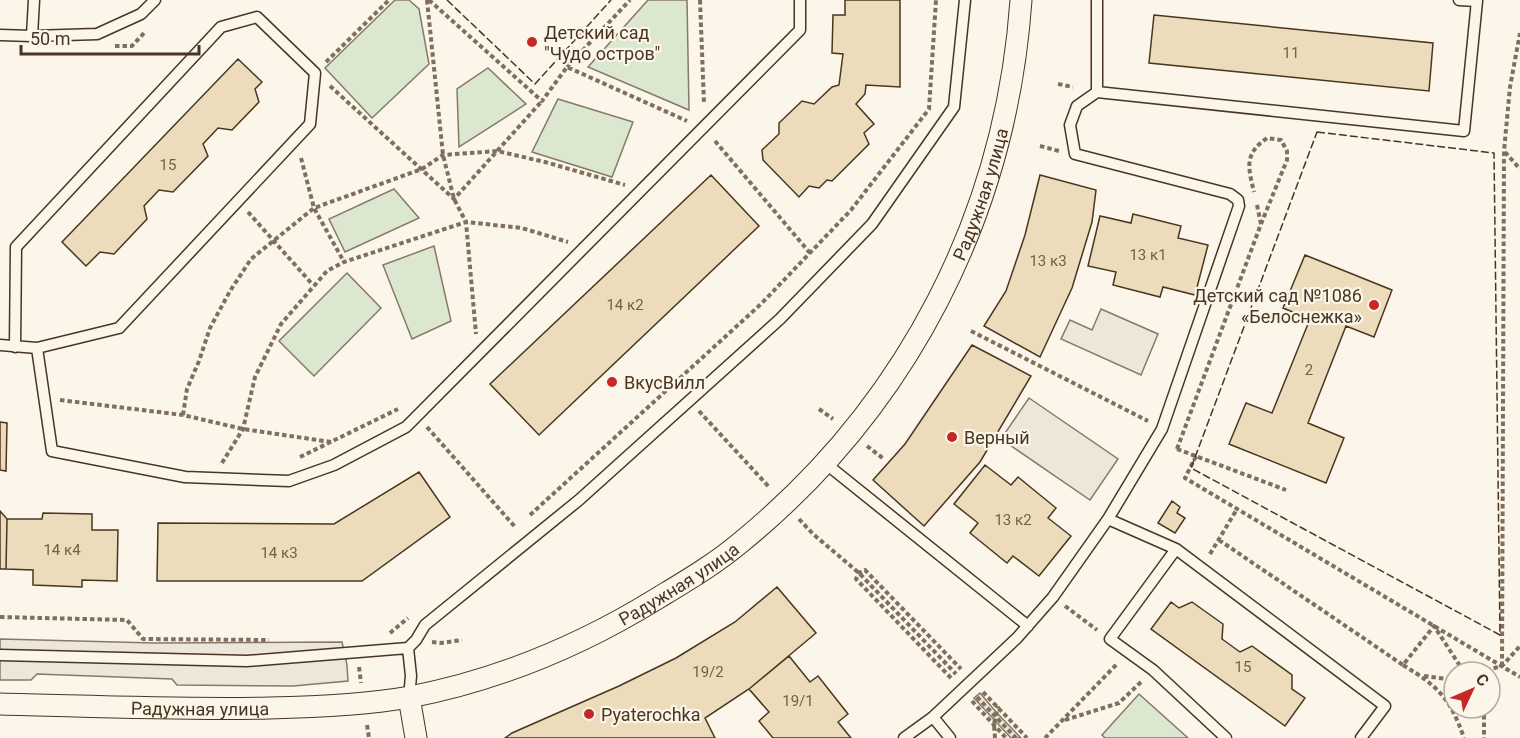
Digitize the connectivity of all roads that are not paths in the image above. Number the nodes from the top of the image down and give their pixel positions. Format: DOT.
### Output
graph roads {
  1 [pos="34,0"];
  2 [pos="155,0"];
  3 [pos="800,0"];
  4 [pos="965,0"];
  5 [pos="1021,0"];
  6 [pos="1097,0"];
  7 [pos="1459,0"];
  8 [pos="0,35"];
  9 [pos="32,36"];
  10 [pos="1097,92"];
  11 [pos="0,345"];
  12 [pos="15,346"];
  13 [pos="37,348"];
  14 [pos="825,463"];
  15 [pos="1108,519"];
  16 [pos="1176,549"];
  17 [pos="1028,626"];
  18 [pos="408,648"];
  19 [pos="0,655"];
  20 [pos="409,697"];
  21 [pos="0,704"];
  22 [pos="933,717"];
  23 [pos="416,738"];
  24 [pos="904,738"];
  25 [pos="950,738"];
  26 [pos="1226,738"];
  27 [pos="1361,738"];
  1 -- 9 [label="lane"];
  2 -- 9 [label="lane"];
  3 -- 13 [label="lane"];
  4 -- 18 [label="lane"];
  5 -- 14 [label="street, Радужная улица"];
  6 -- 10 [label="lane"];
  7 -- 10 [label="lane"];
  8 -- 9 [label="lane"];
  10 -- 15 [label="lane"];
  11 -- 12 [label="lane"];
  12 -- 13 [label="lane"];
  12 -- 13 [label="lane"];
  14 -- 17 [label="lane"];
  14 -- 20 [label="street, Радужная улица"];
  15 -- 16 [label="lane"];
  15 -- 17 [label="lane"];
  16 -- 26 [label="lane"];
  16 -- 27 [label="lane"];
  17 -- 22 [label="lane"];
  18 -- 19 [label="lane"];
  18 -- 20 [label="lane"];
  20 -- 21 [label="street, Радужная улица"];
  20 -- 23 [label="street"];
  22 -- 24 [label="lane"];
  22 -- 25 [label="lane"];
}
